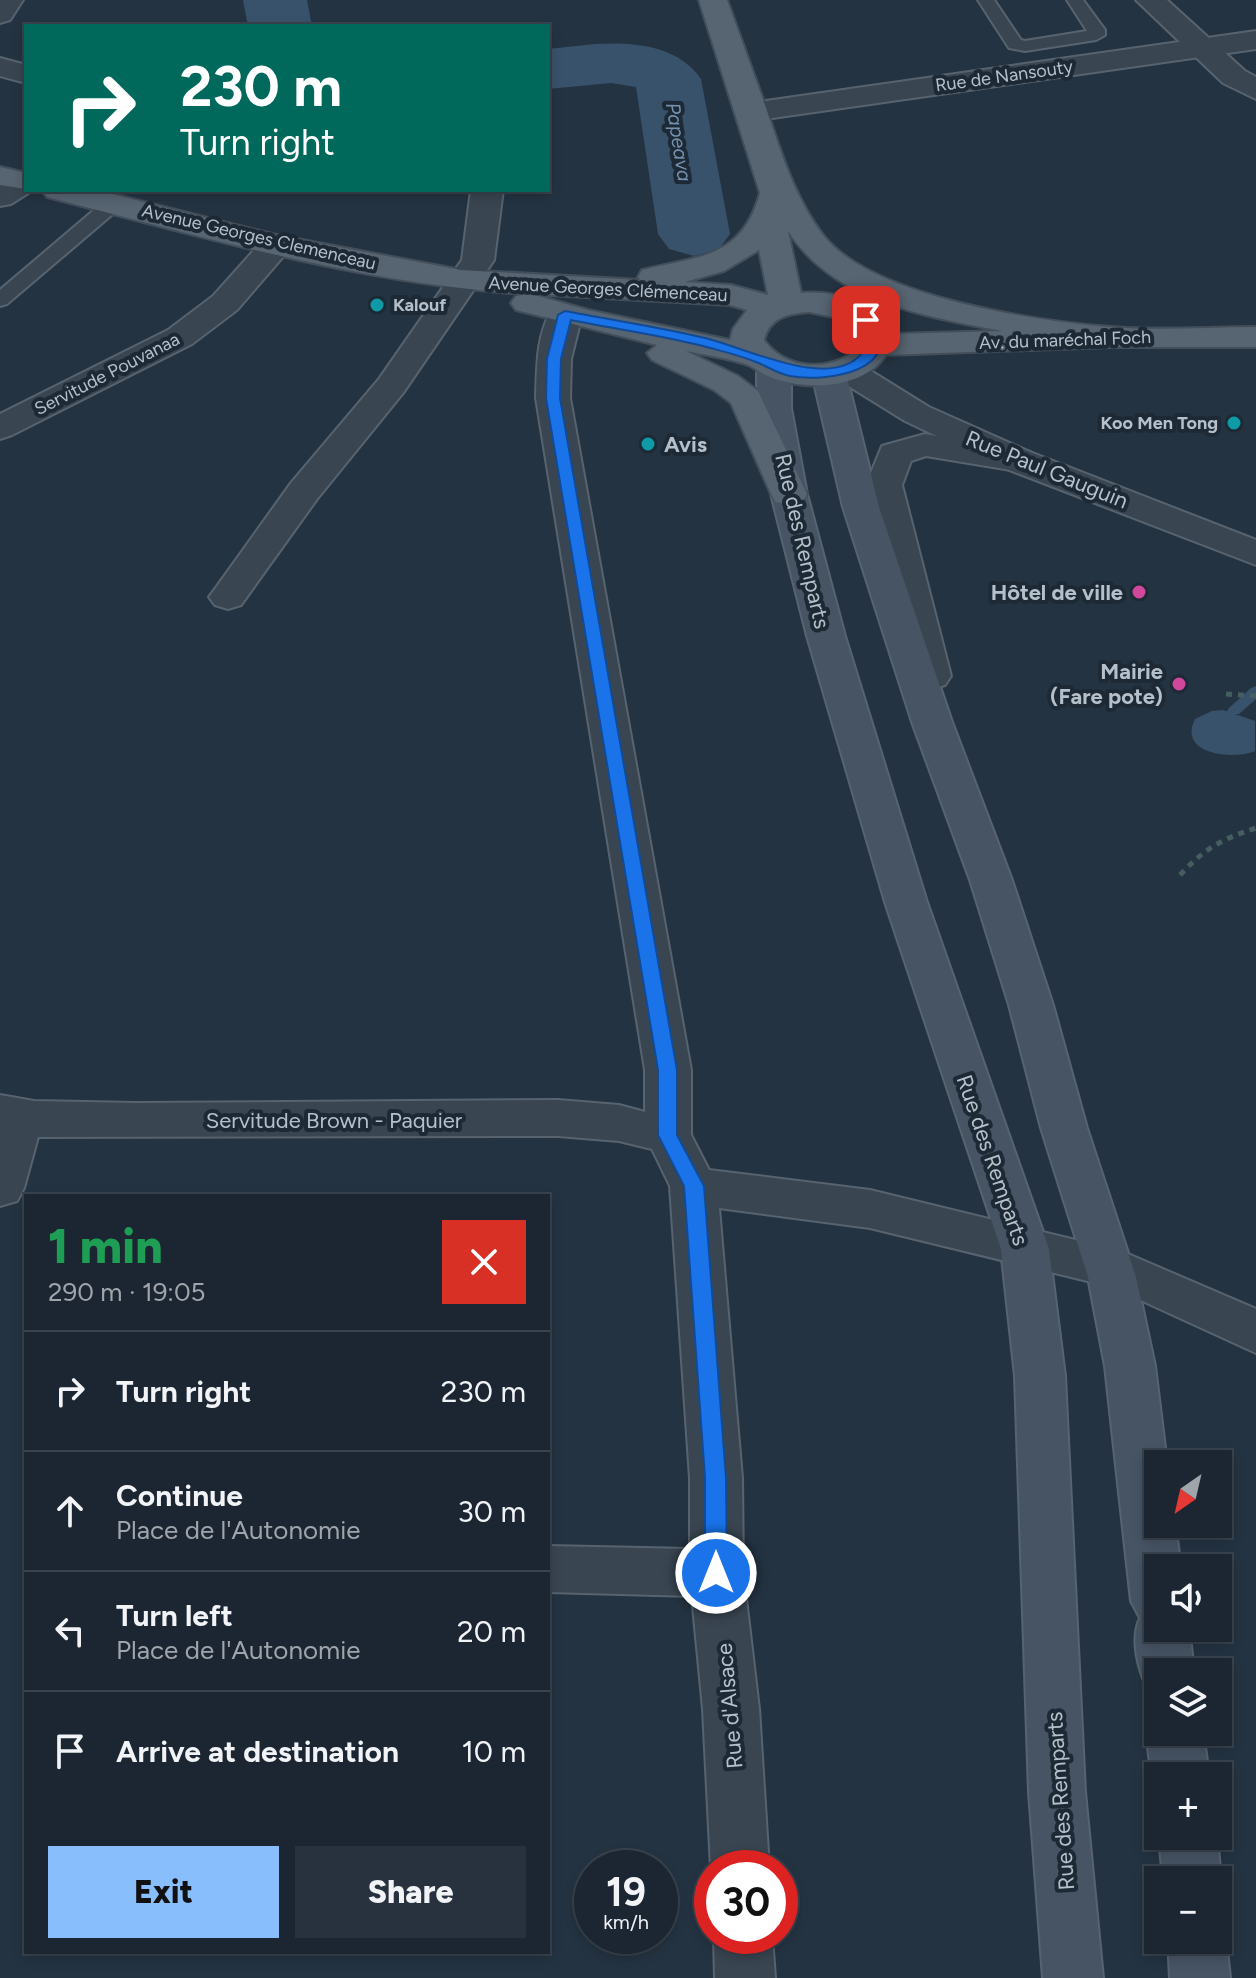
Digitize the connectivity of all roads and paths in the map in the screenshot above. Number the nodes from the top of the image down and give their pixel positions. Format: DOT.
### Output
graph roads {
  1 [pos="9,0"];
  2 [pos="713,0"];
  3 [pos="986,0"];
  4 [pos="1075,0"];
  5 [pos="1150,0"];
  6 [pos="0,14"];
  7 [pos="1256,40"];
  8 [pos="1200,48"];
  9 [pos="0,67"];
  10 [pos="24,73"];
  11 [pos="1256,90"];
  12 [pos="752,112"];
  13 [pos="766,161"];
  14 [pos="67,192"];
  15 [pos="487,192"];
  16 [pos="114,203"];
  17 [pos="769,219"];
  18 [pos="276,245"];
  19 [pos="461,280"];
  20 [pos="525,284"];
  21 [pos="0,300"];
  22 [pos="781,306"];
  23 [pos="565,315"];
  24 [pos="1111,337"];
  25 [pos="1256,337"];
  26 [pos="875,345"];
  27 [pos="766,362"];
  28 [pos="837,372"];
  29 [pos="0,428"];
  30 [pos="1017,460"];
  31 [pos="789,494"];
  32 [pos="1256,553"];
  33 [pos="228,597"];
  34 [pos="1226,694"];
  35 [pos="1256,696"];
  36 [pos="960,795"];
  37 [pos="1256,828"];
  38 [pos="1180,875"];
  39 [pos="11,1115"];
  40 [pos="668,1135"];
  41 [pos="694,1186"];
  42 [pos="0,1188"];
  43 [pos="1025,1249"];
  44 [pos="1108,1268"];
  45 [pos="1256,1333"];
  46 [pos="1152,1554"];
  47 [pos="550,1569"];
  48 [pos="716,1573"];
  49 [pos="739,1850"];
  50 [pos="744,1954"];
  51 [pos="1198,1954"];
  52 [pos="745,1978"];
  53 [pos="1073,1978"];
  54 [pos="1200,1978"];
  1 -- 6 [label="street"];
  2 -- 12 [label="main road"];
  3 -- 4 [label="lane"];
  5 -- 8 [label="street"];
  7 -- 8 [label="street, Rue de Nansouty"];
  8 -- 11 [label="street"];
  8 -- 12 [label="street, Rue de Nansouty"];
  9 -- 10 [label="street"];
  12 -- 13 [label="main road"];
  13 -- 17 [label="main road"];
  13 -- 24 [label="main road"];
  14 -- 16 [label="main road, Avenue Georges Clemenceau"];
  15 -- 19 [label="street"];
  16 -- 18 [label="main road, Avenue Georges Clemenceau"];
  16 -- 21 [label="lane"];
  17 -- 20 [label="main road"];
  17 -- 22 [label="main road"];
  18 -- 19 [label="main road, Avenue Georges Clemenceau"];
  18 -- 29 [label="street, Servitude Pouvanaa"];
  19 -- 20 [label="main road, Avenue Georges Clémenceau"];
  19 -- 23 [label="main road, Avenue Georges Clémenceau"];
  19 -- 33 [label="street"];
  20 -- 22 [label="main road, Avenue Georges Clémenceau"];
  22 -- 26 [label="main road, Avenue Georges Clémenceau"];
  22 -- 27 [label="main road"];
  23 -- 27 [label="main road, Avenue Georges Clémenceau"];
  23 -- 31 [label="main road"];
  23 -- 40 [label="street, Rue d'Alsace"];
  24 -- 25 [label="main road, Av. du maréchal Foch"];
  24 -- 26 [label="main road, Av. du maréchal Foch"];
  26 -- 28 [label="main road"];
  27 -- 28 [label="main road, Avenue Georges Clémenceau"];
  27 -- 31 [label="main road, Rue des Remparts"];
  28 -- 30 [label="street, Rue Paul Gauguin"];
  28 -- 36 [label="main road"];
  30 -- 32 [label="street, Rue Paul Gauguin"];
  30 -- 36 [label="street"];
  31 -- 43 [label="main road, Rue des Remparts"];
  34 -- 35 [label="path"];
  36 -- 44 [label="main road"];
  37 -- 38 [label="path"];
  39 -- 40 [label="street, Servitude Brown - Paquier"];
  39 -- 42 [label="street"];
  40 -- 41 [label="street, Rue d'Alsace"];
  41 -- 43 [label="street"];
  41 -- 48 [label="street, Rue d'Alsace"];
  43 -- 44 [label="street"];
  43 -- 53 [label="main road, Rue des Remparts"];
  44 -- 45 [label="street"];
  44 -- 46 [label="main road"];
  47 -- 48 [label="street"];
  48 -- 49 [label="street, Rue d'Alsace"];
  50 -- 52 [label="street"];
  51 -- 54 [label="main road"];
}
